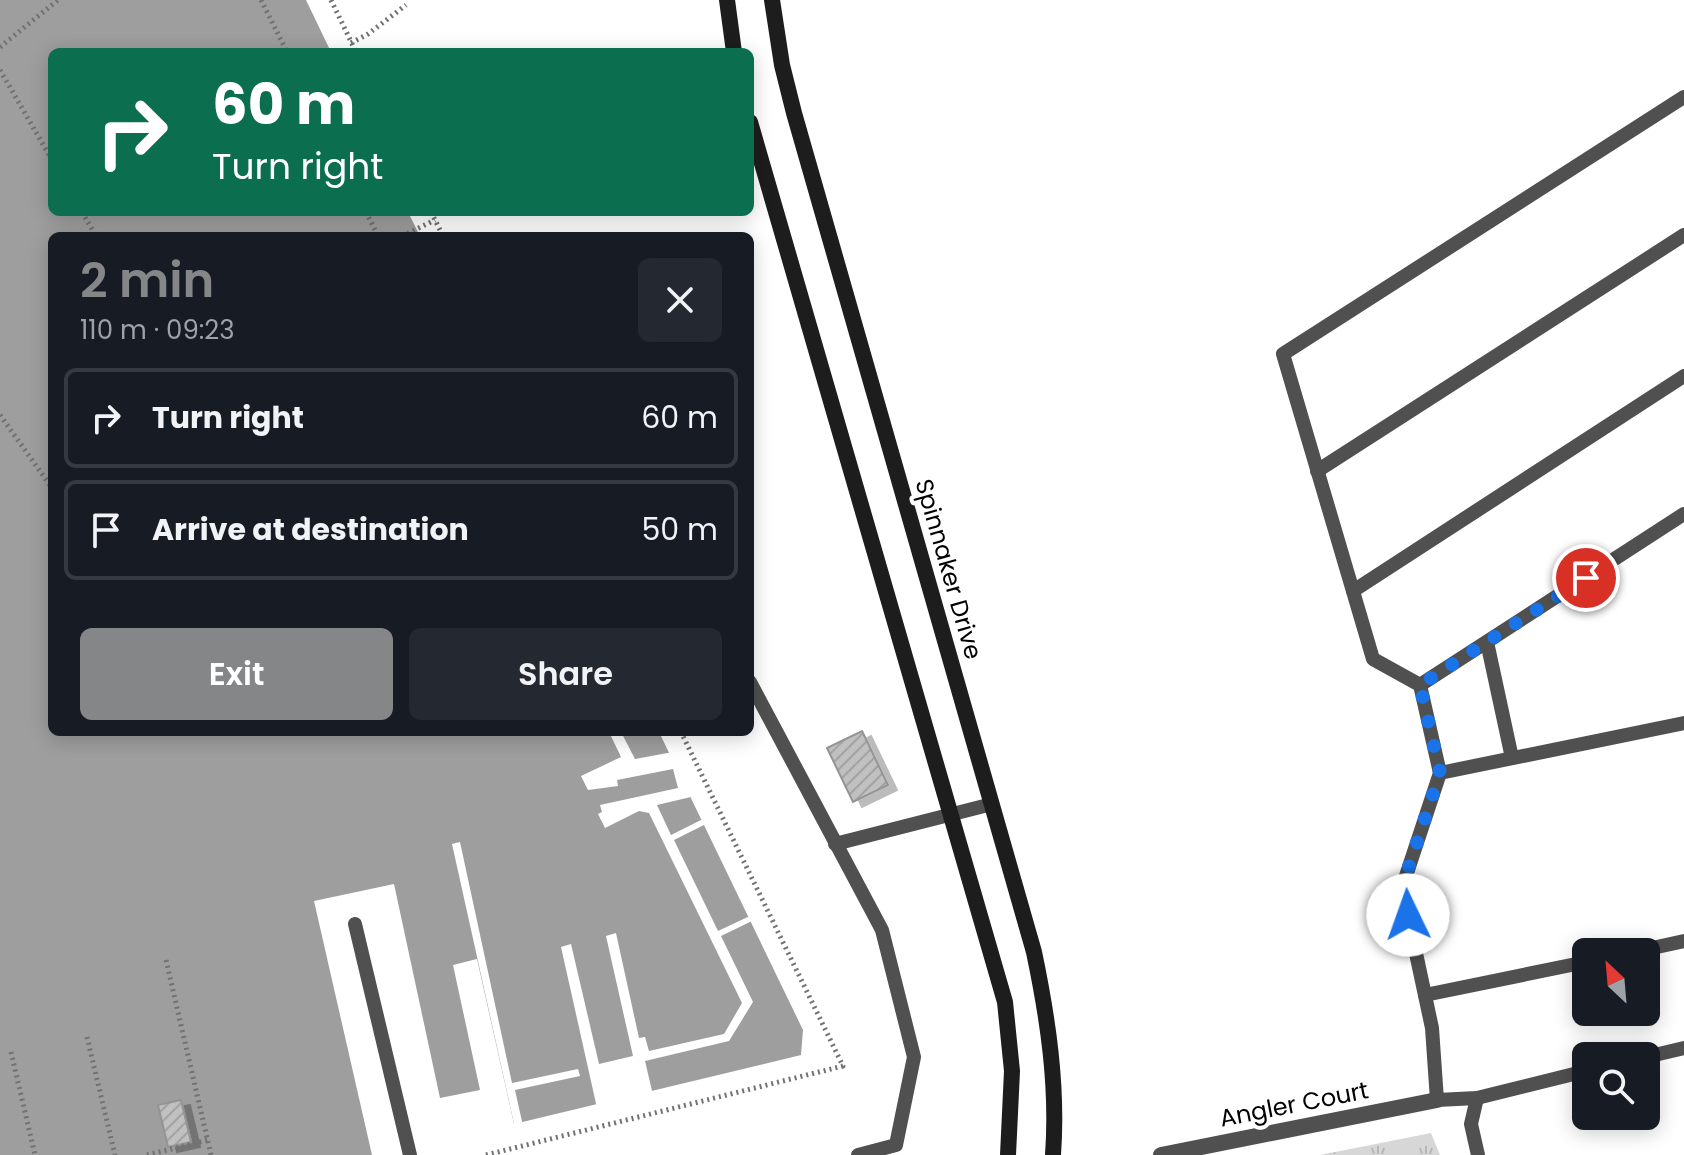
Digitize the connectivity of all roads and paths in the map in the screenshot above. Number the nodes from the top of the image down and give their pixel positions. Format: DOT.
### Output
graph roads {
  1 [pos="58,0"];
  2 [pos="261,0"];
  3 [pos="331,0"];
  4 [pos="727,0"];
  5 [pos="772,0"];
  6 [pos="406,5"];
  7 [pos="351,43"];
  8 [pos="0,47"];
  9 [pos="285,48"];
  10 [pos="354,48"];
  11 [pos="733,48"];
  12 [pos="0,70"];
  13 [pos="1684,97"];
  14 [pos="754,136"];
  15 [pos="48,153"];
  16 [pos="433,216"];
  17 [pos="435,220"];
  18 [pos="410,232"];
  19 [pos="441,232"];
  20 [pos="1684,235"];
  21 [pos="1684,376"];
  22 [pos="0,415"];
  23 [pos="1317,471"];
  24 [pos="48,482"];
  25 [pos="1684,514"];
  26 [pos="1353,591"];
  27 [pos="1487,642"];
  28 [pos="1420,685"];
  29 [pos="754,690"];
  30 [pos="1684,723"];
  31 [pos="683,736"];
  32 [pos="1512,758"];
  33 [pos="1440,773"];
  34 [pos="992,804"];
  35 [pos="951,815"];
  36 [pos="835,844"];
  37 [pos="355,924"];
  38 [pos="1684,941"];
  39 [pos="1660,946"];
  40 [pos="166,960"];
  41 [pos="1572,965"];
  42 [pos="1425,995"];
  43 [pos="87,1037"];
  44 [pos="1684,1048"];
  45 [pos="11,1052"];
  46 [pos="1660,1054"];
  47 [pos="1572,1074"];
  48 [pos="1477,1098"];
  49 [pos="1437,1100"];
  50 [pos="208,1140"];
  51 [pos="35,1155"];
  52 [pos="115,1155"];
  53 [pos="147,1155"];
  54 [pos="211,1155"];
  55 [pos="410,1155"];
  56 [pos="486,1155"];
  57 [pos="858,1155"];
  58 [pos="1008,1155"];
  59 [pos="1053,1155"];
  60 [pos="1161,1155"];
  61 [pos="1478,1155"];
  1 -- 8 [label="path"];
  2 -- 9 [label="path"];
  3 -- 7 [label="path"];
  4 -- 11 [label="street"];
  5 -- 34 [label="street, Spinnaker Drive"];
  6 -- 7 [label="path"];
  7 -- 10 [label="path"];
  12 -- 15 [label="path"];
  13 -- 23 [label="lane"];
  14 -- 35 [label="street"];
  16 -- 17 [label="path"];
  17 -- 18 [label="path"];
  17 -- 19 [label="path"];
  20 -- 23 [label="lane"];
  21 -- 26 [label="lane"];
  22 -- 24 [label="path"];
  23 -- 26 [label="lane"];
  25 -- 27 [label="lane"];
  26 -- 28 [label="lane"];
  27 -- 28 [label="lane"];
  27 -- 32 [label="lane"];
  28 -- 33 [label="lane"];
  29 -- 36 [label="lane"];
  30 -- 32 [label="lane"];
  31 -- 56 [label="path"];
  32 -- 33 [label="lane"];
  33 -- 42 [label="lane"];
  34 -- 35 [label="lane"];
  34 -- 59 [label="street, Spinnaker Drive"];
  35 -- 36 [label="lane"];
  35 -- 58 [label="street"];
  36 -- 57 [label="lane"];
  37 -- 55 [label="lane"];
  38 -- 39 [label="lane"];
  40 -- 50 [label="path"];
  41 -- 42 [label="lane"];
  42 -- 49 [label="lane"];
  43 -- 52 [label="path"];
  44 -- 46 [label="lane"];
  45 -- 51 [label="path"];
  47 -- 48 [label="lane"];
  48 -- 49 [label="lane"];
  48 -- 61 [label="lane"];
  49 -- 60 [label="street, Angler Court"];
  50 -- 53 [label="path"];
  50 -- 54 [label="path"];
}
